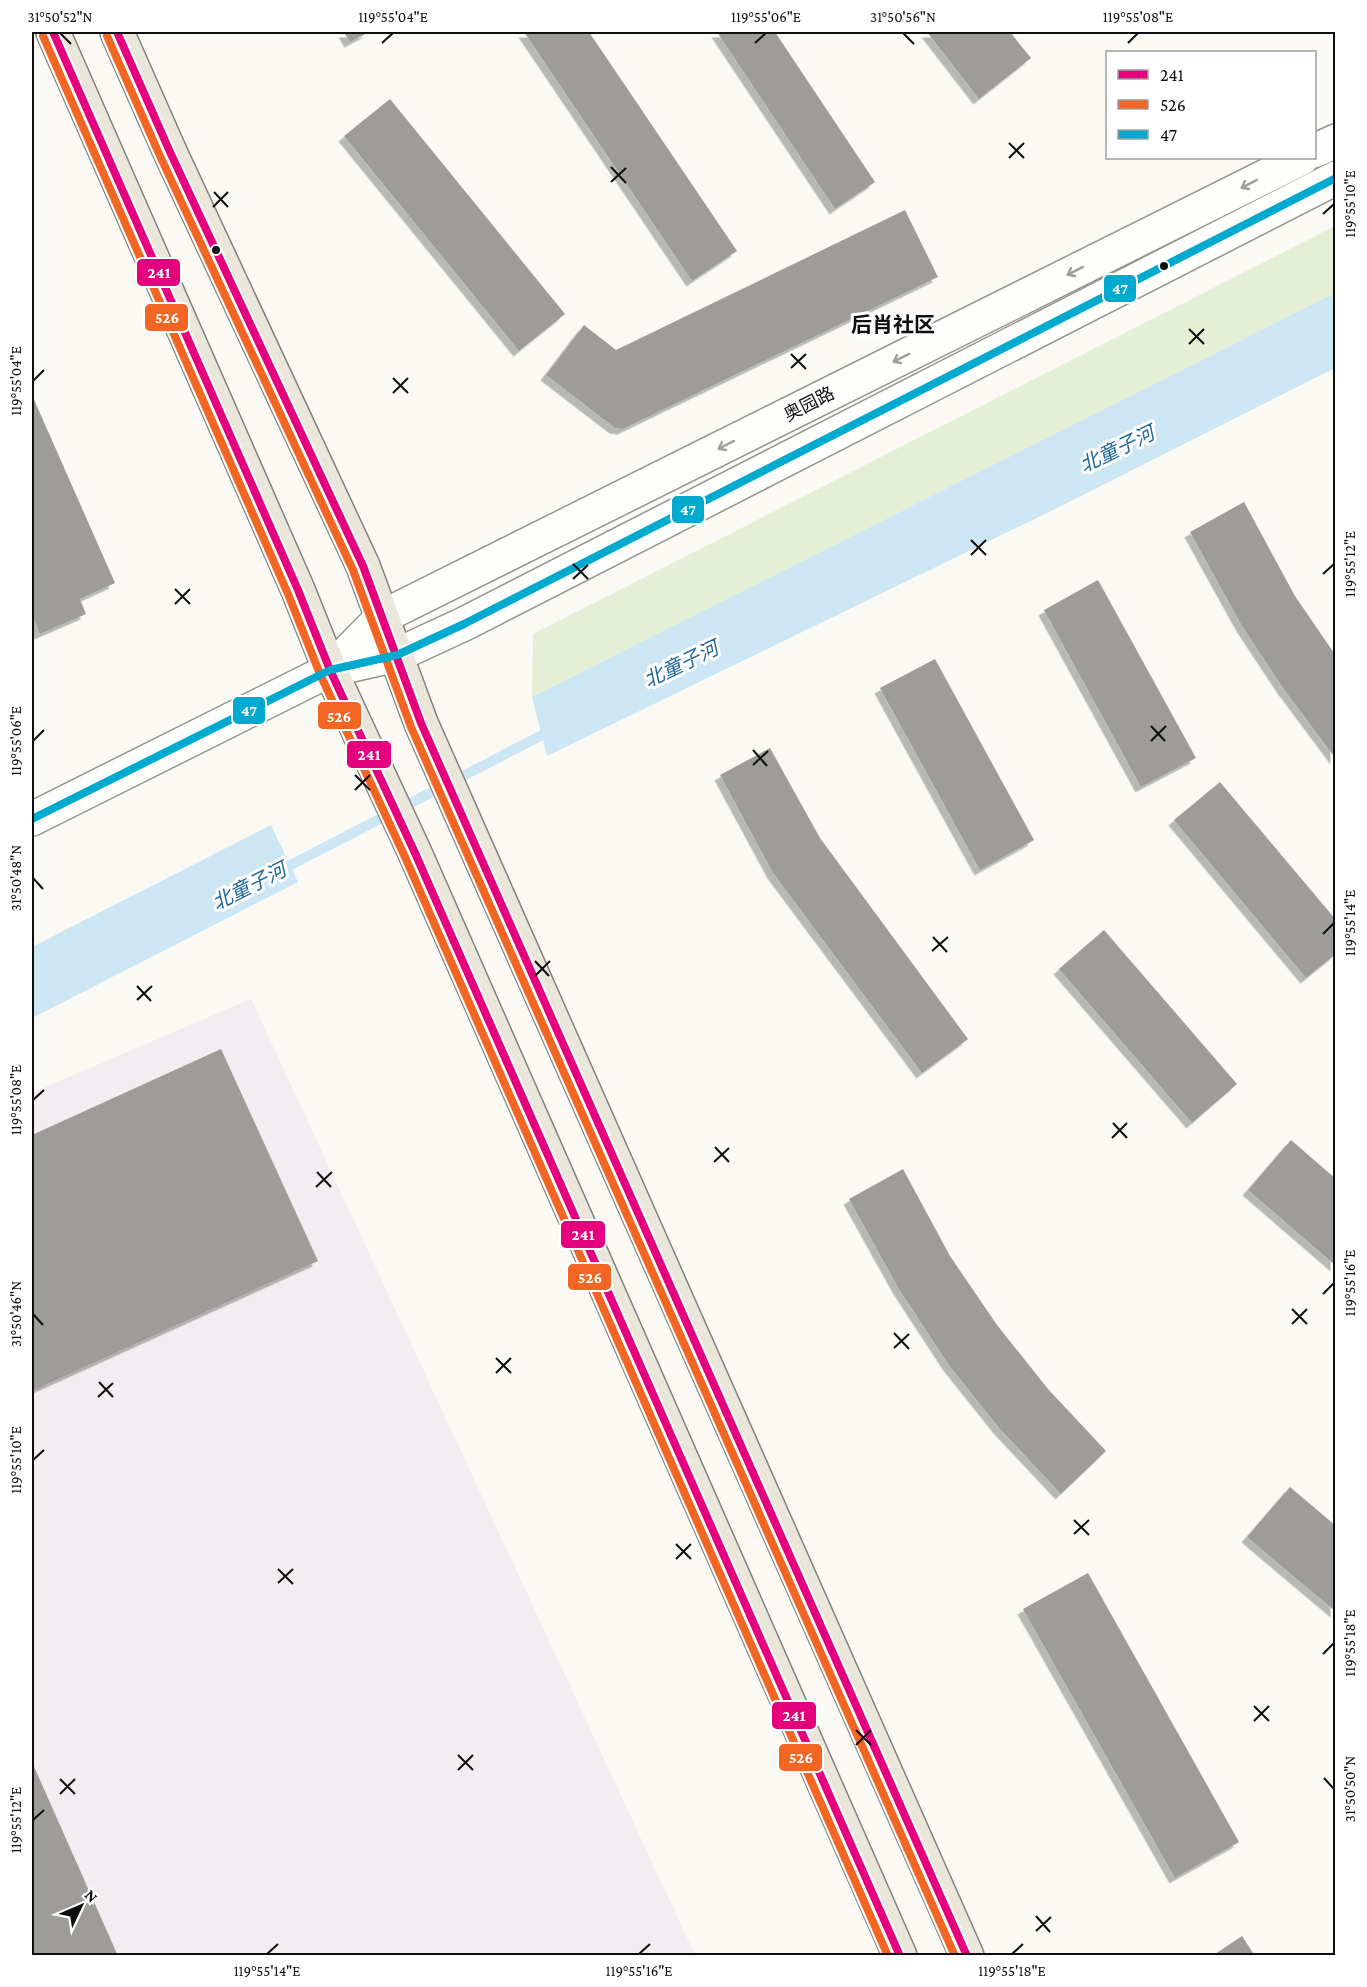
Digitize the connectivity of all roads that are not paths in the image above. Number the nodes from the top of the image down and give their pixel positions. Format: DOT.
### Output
graph roads {
  1 [pos="53,32"];
  2 [pos="117,32"];
  3 [pos="1335,141"];
  4 [pos="1316,150"];
  5 [pos="1300,159"];
  6 [pos="1335,178"];
  7 [pos="382,617"];
  8 [pos="397,656"];
  9 [pos="330,669"];
  10 [pos="32,819"];
  11 [pos="900,1956"];
  12 [pos="967,1956"];
  1 -- 9 [label="main road"];
  2 -- 7 [label="main road"];
  3 -- 4 [label="street"];
  5 -- 7 [label="street, 奥园路, one-way"];
  6 -- 8 [label="street, 奥园路"];
  7 -- 8 [label="main road"];
  7 -- 9 [label="street, 奥园路"];
  8 -- 9 [label="street, 奥园路"];
  8 -- 12 [label="main road"];
  9 -- 10 [label="street, 奥园路"];
  9 -- 11 [label="main road"];
}
